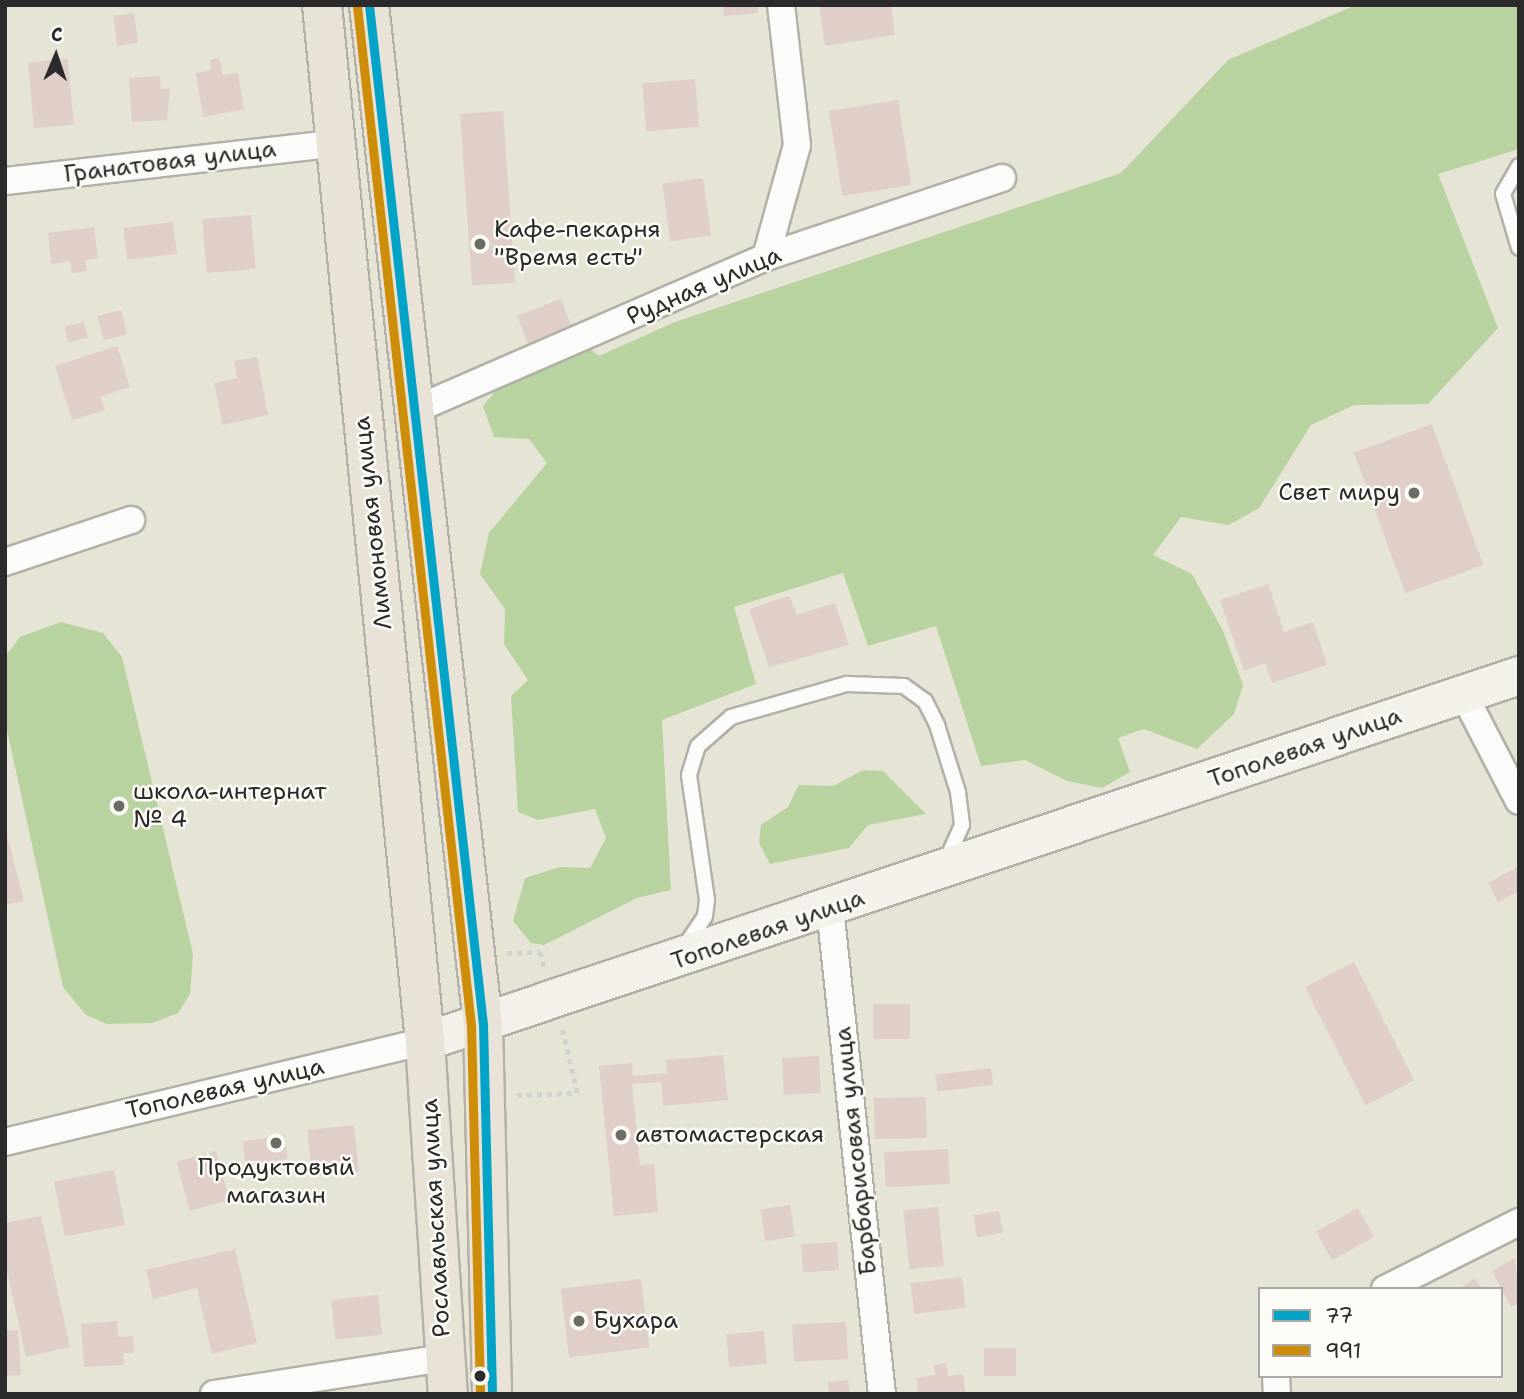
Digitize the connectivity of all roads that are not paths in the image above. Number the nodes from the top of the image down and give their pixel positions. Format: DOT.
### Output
graph roads {
  1 [pos="322,5"];
  2 [pos="369,5"];
  3 [pos="781,5"];
  4 [pos="336,143"];
  5 [pos="1519,166"];
  6 [pos="1002,178"];
  7 [pos="5,181"];
  8 [pos="1519,248"];
  9 [pos="766,257"];
  10 [pos="412,411"];
  11 [pos="131,520"];
  12 [pos="5,562"];
  13 [pos="1519,675"];
  14 [pos="1464,695"];
  15 [pos="1519,801"];
  16 [pos="937,872"];
  17 [pos="830,908"];
  18 [pos="663,966"];
  19 [pos="483,1024"];
  20 [pos="425,1041"];
  21 [pos="5,1142"];
  22 [pos="1519,1222"];
  23 [pos="1389,1287"];
  24 [pos="446,1376"];
  25 [pos="214,1394"];
  26 [pos="492,1394"];
  27 [pos="882,1394"];
  1 -- 4 [label="highway, Лимоновая улица"];
  2 -- 10 [label="highway, Лимоновая улица"];
  3 -- 9 [label="street"];
  4 -- 7 [label="street, Гранатовая улица"];
  4 -- 20 [label="highway, Лимоновая улица"];
  5 -- 8 [label="lane"];
  6 -- 9 [label="street, Рудная улица"];
  9 -- 10 [label="street, Рудная улица"];
  10 -- 19 [label="highway, Лимоновая улица"];
  11 -- 12 [label="street"];
  13 -- 14 [label="main road, Тополевая улица"];
  14 -- 15 [label="street"];
  14 -- 16 [label="main road, Тополевая улица"];
  16 -- 17 [label="main road, Тополевая улица"];
  16 -- 18 [label="lane"];
  17 -- 18 [label="main road, Тополевая улица"];
  17 -- 27 [label="street, Барбарисовая улица"];
  18 -- 19 [label="main road, Тополевая улица"];
  19 -- 20 [label="main road, Тополевая улица"];
  19 -- 26 [label="highway, Рославльская улица"];
  20 -- 21 [label="street, Тополевая улица"];
  20 -- 24 [label="highway, Рославльская улица"];
  22 -- 23 [label="street"];
  24 -- 25 [label="street"];
}
